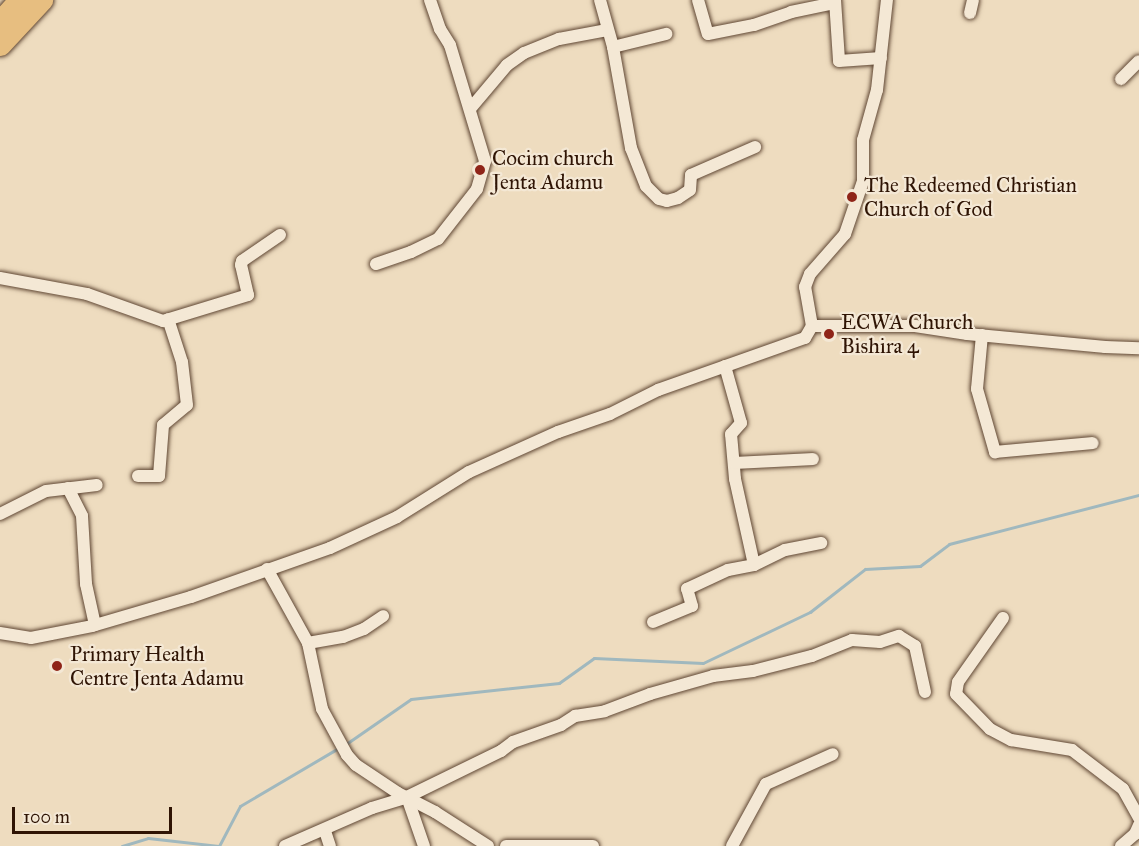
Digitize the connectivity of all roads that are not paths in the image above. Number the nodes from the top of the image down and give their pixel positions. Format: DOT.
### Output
graph roads {
  1 [pos="19,0"];
  2 [pos="42,0"];
  3 [pos="430,0"];
  4 [pos="600,0"];
  5 [pos="698,0"];
  6 [pos="887,0"];
  7 [pos="973,0"];
  8 [pos="835,1"];
  9 [pos="970,13"];
  10 [pos="0,21"];
  11 [pos="607,30"];
  12 [pos="666,34"];
  13 [pos="0,45"];
  14 [pos="613,47"];
  15 [pos="881,58"];
  16 [pos="1139,61"];
  17 [pos="1121,79"];
  18 [pos="470,109"];
  19 [pos="755,147"];
  20 [pos="280,235"];
  21 [pos="376,264"];
  22 [pos="0,278"];
  23 [pos="168,319"];
  24 [pos="812,326"];
  25 [pos="982,335"];
  26 [pos="1139,348"];
  27 [pos="725,366"];
  28 [pos="1093,443"];
  29 [pos="813,459"];
  30 [pos="735,463"];
  31 [pos="138,476"];
  32 [pos="96,485"];
  33 [pos="68,488"];
  34 [pos="0,514"];
  35 [pos="821,543"];
  36 [pos="754,565"];
  37 [pos="267,569"];
  38 [pos="383,616"];
  39 [pos="1003,618"];
  40 [pos="653,622"];
  41 [pos="95,625"];
  42 [pos="0,633"];
  43 [pos="308,643"];
  44 [pos="925,692"];
  45 [pos="833,754"];
  46 [pos="407,797"];
  47 [pos="1139,818"];
  48 [pos="1139,825"];
  49 [pos="325,831"];
  50 [pos="285,846"];
  51 [pos="330,846"];
  52 [pos="424,846"];
  53 [pos="488,846"];
  54 [pos="506,846"];
  55 [pos="593,846"];
  56 [pos="732,846"];
  57 [pos="1121,846"];
  1 -- 10 [label="highway"];
  2 -- 13 [label="highway"];
  3 -- 18 [label="street"];
  4 -- 11 [label="street"];
  5 -- 8 [label="street"];
  6 -- 15 [label="street"];
  7 -- 9 [label="street"];
  8 -- 15 [label="street"];
  11 -- 14 [label="street"];
  11 -- 18 [label="street"];
  12 -- 14 [label="street"];
  14 -- 19 [label="street"];
  15 -- 24 [label="street"];
  16 -- 17 [label="street"];
  18 -- 21 [label="street"];
  20 -- 23 [label="street"];
  22 -- 23 [label="street"];
  23 -- 31 [label="street"];
  24 -- 25 [label="street"];
  24 -- 27 [label="street"];
  25 -- 26 [label="street"];
  25 -- 28 [label="street"];
  27 -- 30 [label="street"];
  27 -- 37 [label="street"];
  29 -- 30 [label="street"];
  30 -- 36 [label="street"];
  32 -- 33 [label="street"];
  33 -- 34 [label="street"];
  33 -- 41 [label="street"];
  35 -- 36 [label="street"];
  36 -- 40 [label="street"];
  37 -- 41 [label="street"];
  37 -- 43 [label="street"];
  38 -- 43 [label="street"];
  39 -- 47 [label="street"];
  41 -- 42 [label="street"];
  43 -- 46 [label="street"];
  44 -- 46 [label="street"];
  45 -- 56 [label="street"];
  46 -- 49 [label="street"];
  46 -- 52 [label="street"];
  46 -- 53 [label="street"];
  48 -- 57 [label="street"];
  49 -- 50 [label="street"];
  49 -- 51 [label="street"];
  54 -- 55 [label="street"];
}
